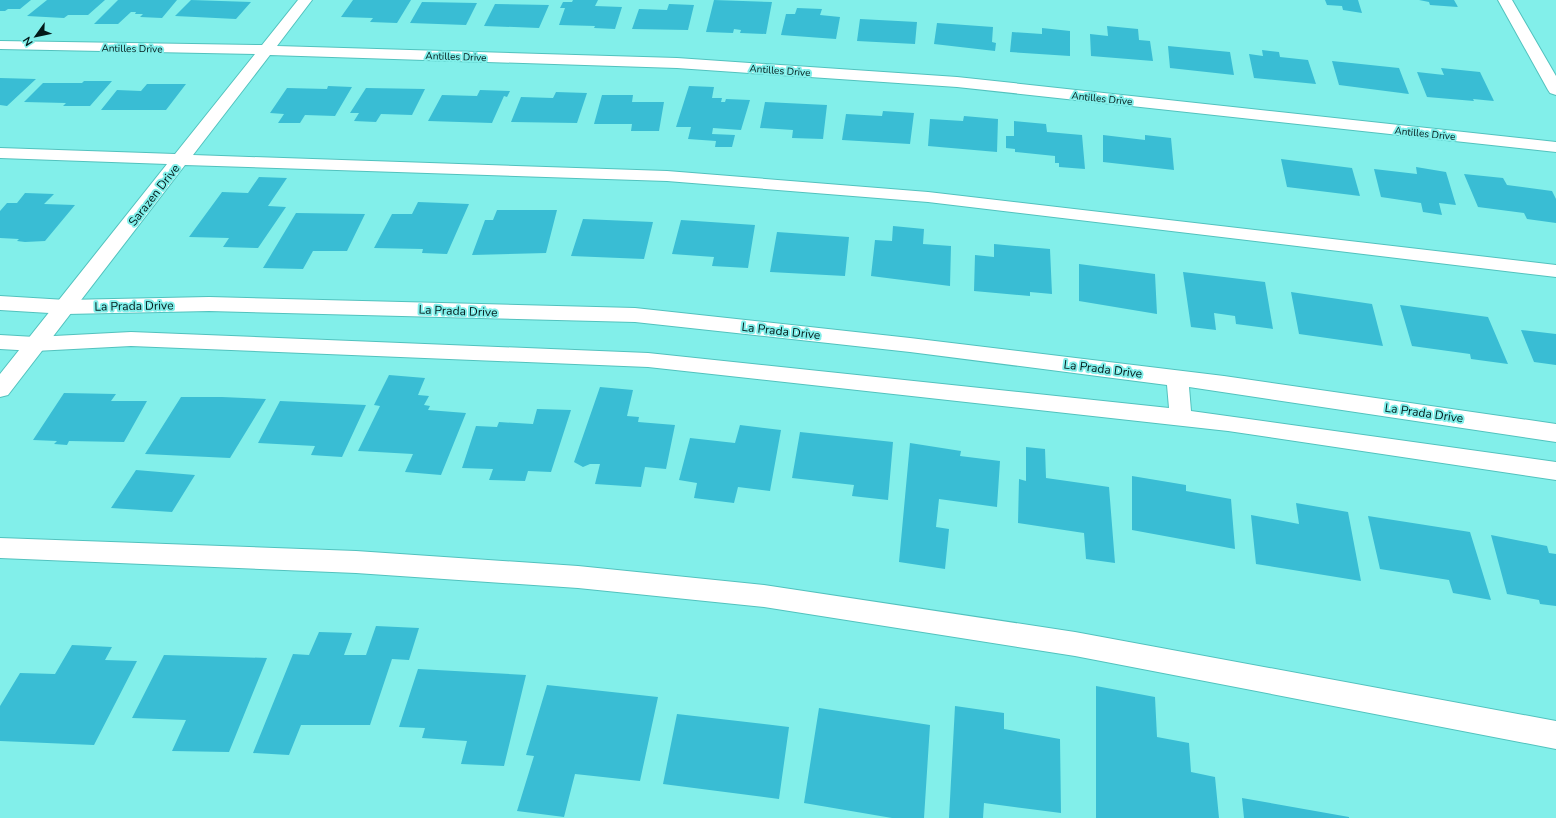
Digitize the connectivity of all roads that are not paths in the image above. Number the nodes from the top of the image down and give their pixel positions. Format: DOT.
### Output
graph roads {
  1 [pos="305,0"];
  2 [pos="1505,0"];
  3 [pos="0,46"];
  4 [pos="267,50"];
  5 [pos="1556,90"];
  6 [pos="1556,147"];
  7 [pos="0,153"];
  8 [pos="182,160"];
  9 [pos="1556,271"];
  10 [pos="0,303"];
  11 [pos="66,307"];
  12 [pos="0,342"];
  13 [pos="35,344"];
  14 [pos="1176,378"];
  15 [pos="0,389"];
  16 [pos="1181,418"];
  17 [pos="1556,433"];
  18 [pos="1556,471"];
  19 [pos="0,548"];
  20 [pos="1556,735"];
  1 -- 4 [label="main road, Sarazen Drive"];
  2 -- 5 [label="main road"];
  3 -- 4 [label="main road, Antilles Drive"];
  4 -- 6 [label="main road, Antilles Drive"];
  4 -- 8 [label="main road, Sarazen Drive"];
  7 -- 8 [label="main road"];
  8 -- 9 [label="main road"];
  8 -- 11 [label="main road, Sarazen Drive"];
  10 -- 11 [label="main road, La Prada Drive"];
  11 -- 13 [label="main road, Sarazen Drive"];
  11 -- 14 [label="main road, La Prada Drive"];
  12 -- 13 [label="main road"];
  13 -- 15 [label="main road, Sarazen Drive"];
  13 -- 16 [label="main road"];
  14 -- 16 [label="main road"];
  14 -- 17 [label="main road, La Prada Drive"];
  16 -- 18 [label="main road"];
  19 -- 20 [label="main road"];
}
